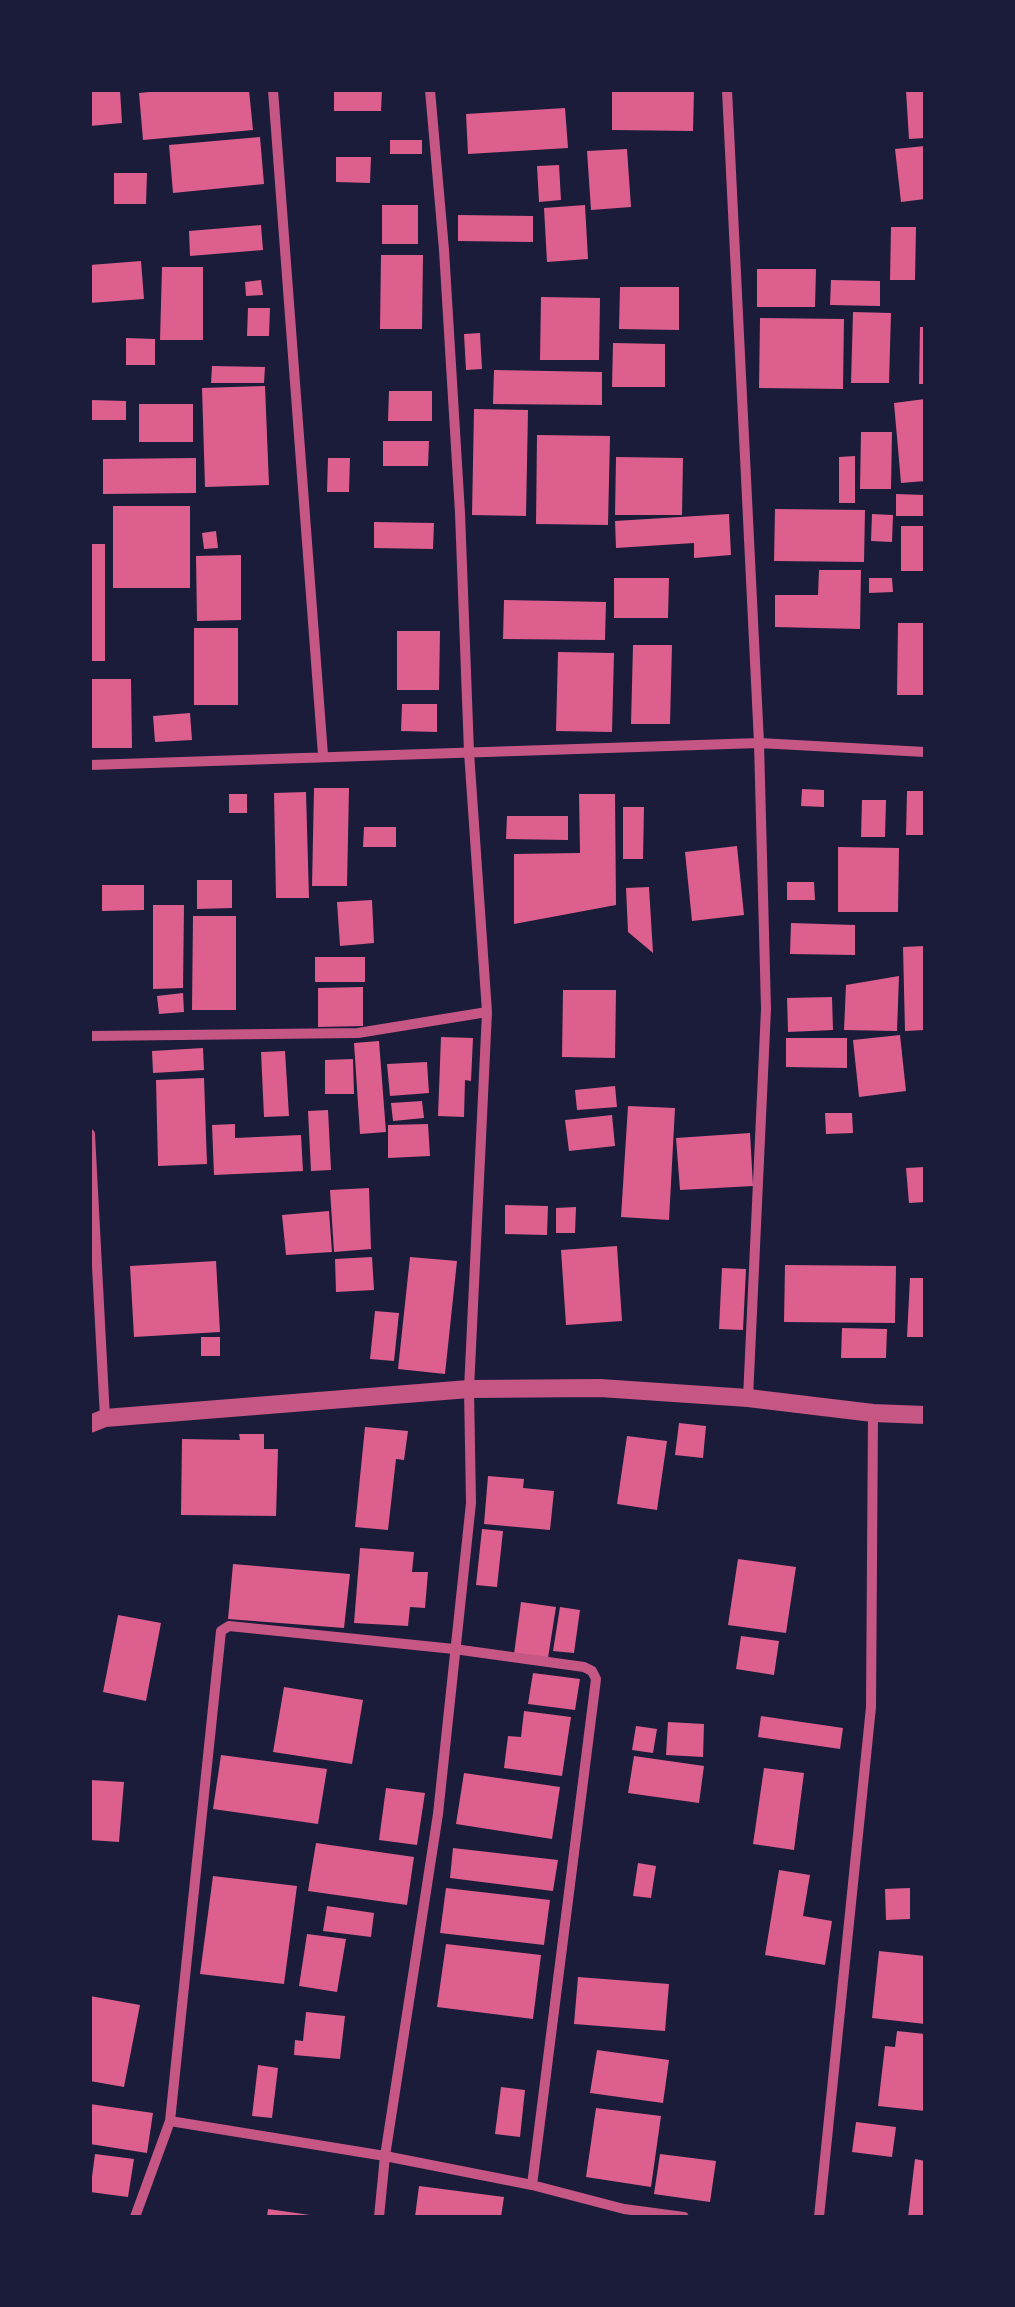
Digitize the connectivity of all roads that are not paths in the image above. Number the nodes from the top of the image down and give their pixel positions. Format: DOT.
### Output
graph roads {
  1 [pos="273,90"];
  2 [pos="430,90"];
  3 [pos="727,90"];
  4 [pos="759,743"];
  5 [pos="469,752"];
  6 [pos="925,752"];
  7 [pos="323,756"];
  8 [pos="90,764"];
  9 [pos="487,1012"];
  10 [pos="90,1036"];
  11 [pos="90,1134"];
  12 [pos="469,1390"];
  13 [pos="748,1398"];
  14 [pos="873,1413"];
  15 [pos="925,1415"];
  16 [pos="97,1421"];
  17 [pos="454,1649"];
  18 [pos="170,2121"];
  19 [pos="385,2156"];
  20 [pos="532,2185"];
  21 [pos="624,2213"];
  22 [pos="135,2217"];
  23 [pos="379,2217"];
  24 [pos="684,2217"];
  25 [pos="819,2217"];
  1 -- 7 [label="street"];
  2 -- 5 [label="street"];
  3 -- 4 [label="street"];
  4 -- 5 [label="street"];
  4 -- 6 [label="street"];
  4 -- 13 [label="street"];
  5 -- 7 [label="street"];
  5 -- 9 [label="street"];
  7 -- 8 [label="street"];
  9 -- 10 [label="street"];
  9 -- 12 [label="street"];
  11 -- 16 [label="street"];
  12 -- 13 [label="street"];
  12 -- 16 [label="street"];
  12 -- 17 [label="street"];
  13 -- 14 [label="street"];
  14 -- 15 [label="street"];
  14 -- 25 [label="street"];
  17 -- 18 [label="street"];
  17 -- 19 [label="street"];
  17 -- 20 [label="street"];
  18 -- 19 [label="street"];
  18 -- 22 [label="street"];
  19 -- 20 [label="street"];
  19 -- 23 [label="street"];
  20 -- 21 [label="street"];
  21 -- 24 [label="street"];
}
